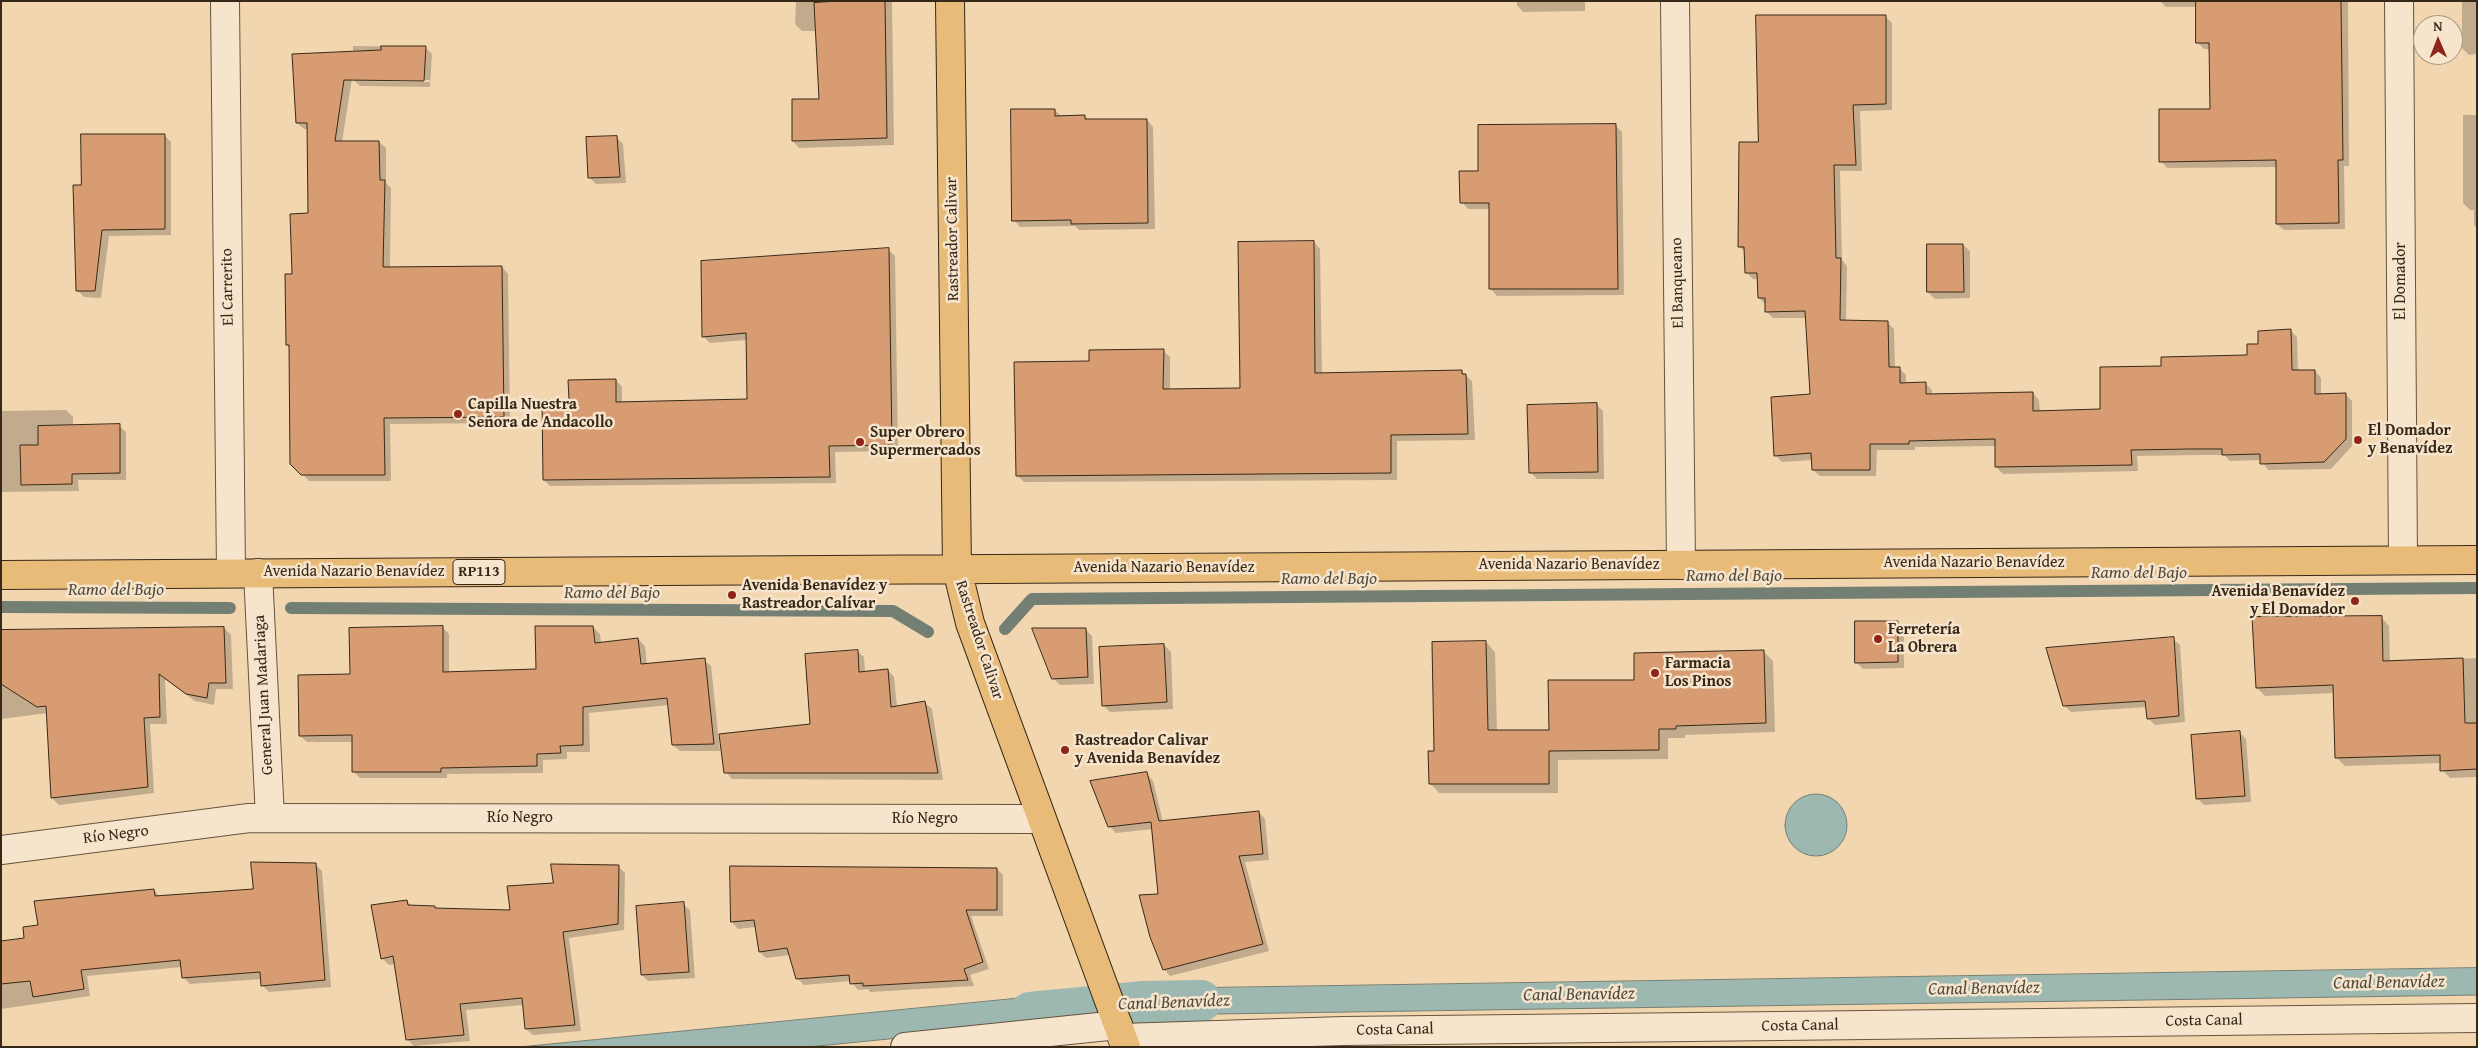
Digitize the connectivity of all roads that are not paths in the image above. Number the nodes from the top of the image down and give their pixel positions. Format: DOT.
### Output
graph roads {
  1 [pos="225,1"];
  2 [pos="950,1"];
  3 [pos="1675,1"];
  4 [pos="2399,1"];
  5 [pos="2403,560"];
  6 [pos="2477,560"];
  7 [pos="1681,565"];
  8 [pos="957,569"];
  9 [pos="231,573"];
  10 [pos="258,573"];
  11 [pos="1,575"];
  12 [pos="270,818"];
  13 [pos="1041,819"];
  14 [pos="1,850"];
  15 [pos="2477,1018"];
  16 [pos="1120,1032"];
  17 [pos="906,1047"];
  1 -- 9 [label="street, El Carrerito"];
  2 -- 8 [label="main road, Rastreador Calivar"];
  3 -- 7 [label="street, El Banqueano"];
  4 -- 5 [label="street, El Domador"];
  5 -- 6 [label="main road, Avenida Nazario Benavídez / RP113"];
  5 -- 7 [label="main road, Avenida Nazario Benavídez / RP113"];
  7 -- 8 [label="main road, Avenida Nazario Benavídez / RP113"];
  8 -- 10 [label="main road, Avenida Nazario Benavídez / RP113"];
  8 -- 13 [label="main road, Rastreador Calivar"];
  9 -- 10 [label="main road, Avenida Nazario Benavídez / RP113"];
  9 -- 11 [label="main road, Avenida Nazario Benavídez / RP113"];
  10 -- 12 [label="street, General Juan Madariaga"];
  12 -- 13 [label="street, Río Negro"];
  12 -- 14 [label="street, Río Negro"];
  13 -- 16 [label="main road, Rastreador Calivar"];
  15 -- 16 [label="street, Costa Canal"];
  16 -- 17 [label="street, Costa Canal"];
}
